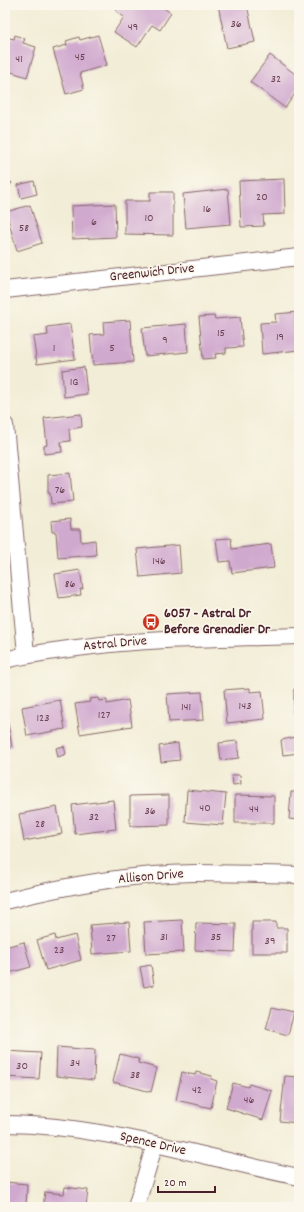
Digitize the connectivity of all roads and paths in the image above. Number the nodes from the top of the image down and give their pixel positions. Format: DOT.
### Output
graph roads {
  1 [pos="299,257"];
  2 [pos="5,290"];
  3 [pos="5,425"];
  4 [pos="299,636"];
  5 [pos="26,654"];
  6 [pos="5,660"];
  7 [pos="299,875"];
  8 [pos="5,901"];
  9 [pos="5,1124"];
  10 [pos="155,1144"];
  11 [pos="299,1177"];
  12 [pos="136,1207"];
  1 -- 2 [label="street, Greenwich Drive"];
  3 -- 5 [label="street"];
  4 -- 5 [label="street, Astral Drive"];
  5 -- 6 [label="street, Astral Drive"];
  7 -- 8 [label="street, Allison Drive"];
  9 -- 10 [label="street, Spence Drive"];
  10 -- 11 [label="street, Spence Drive"];
  10 -- 12 [label="street"];
}
